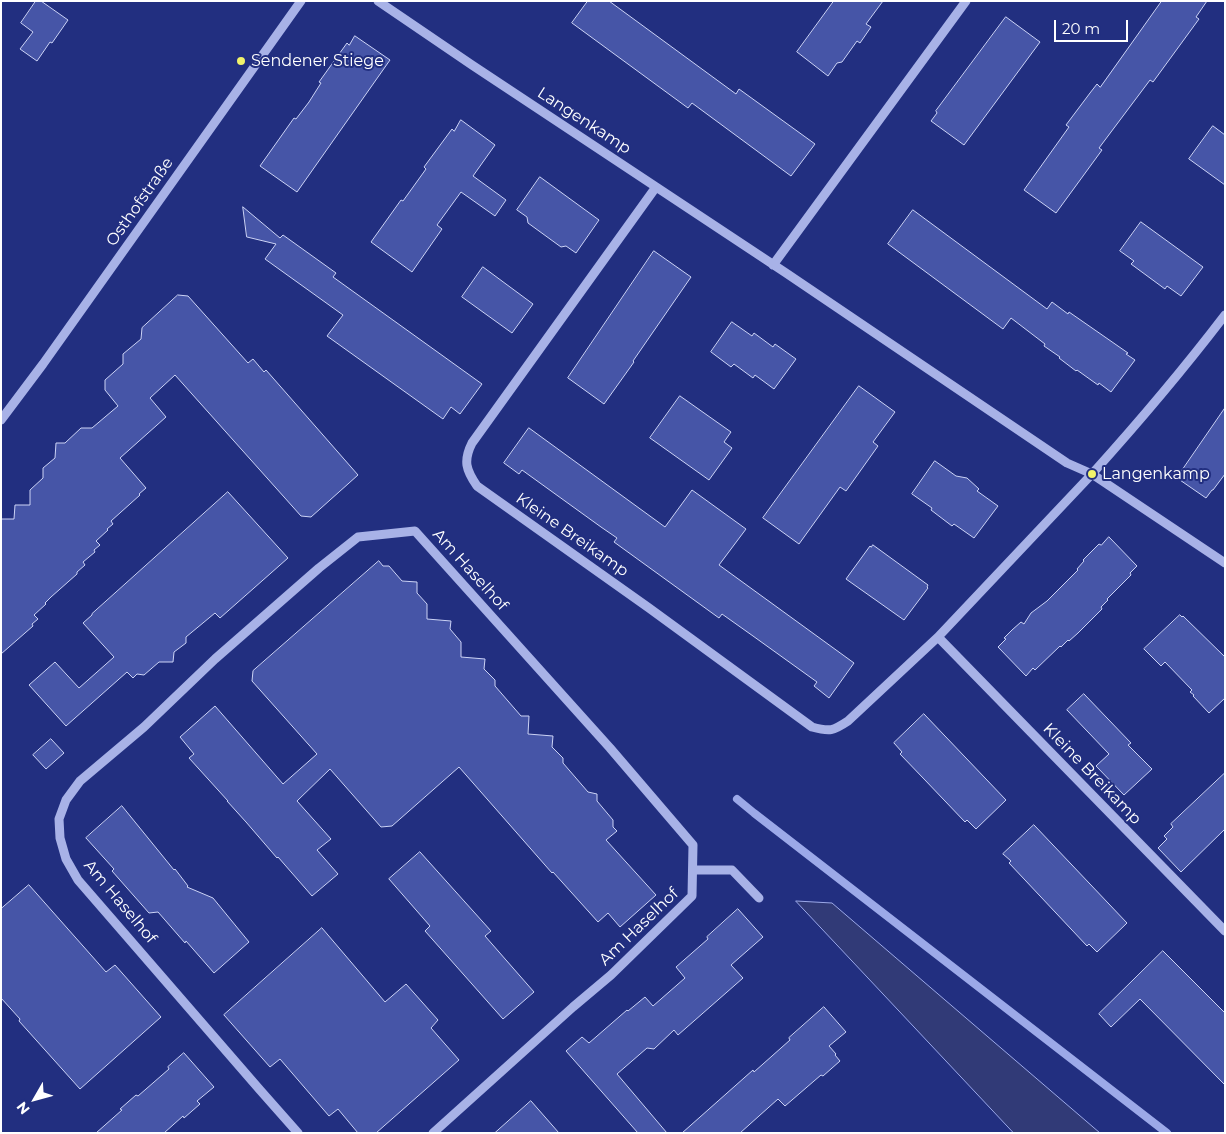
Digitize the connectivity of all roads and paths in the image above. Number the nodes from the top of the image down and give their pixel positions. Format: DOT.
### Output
graph roads {
  1 [pos="301,1"];
  2 [pos="378,1"];
  3 [pos="966,1"];
  4 [pos="656,187"];
  5 [pos="773,265"];
  6 [pos="1225,315"];
  7 [pos="1,420"];
  8 [pos="1092,474"];
  9 [pos="1225,563"];
  10 [pos="938,637"];
  11 [pos="693,870"];
  12 [pos="759,898"];
  13 [pos="1225,931"];
  14 [pos="298,1133"];
  15 [pos="433,1133"];
  1 -- 7 [label="street, Osthofstraße"];
  2 -- 4 [label="street, Langenkamp"];
  3 -- 5 [label="street"];
  4 -- 5 [label="street, Langenkamp"];
  4 -- 10 [label="street, Kleine Breikamp"];
  5 -- 8 [label="street, Langenkamp"];
  6 -- 8 [label="street"];
  8 -- 9 [label="street, Langenkamp"];
  8 -- 10 [label="street, Kleine Breikamp"];
  10 -- 13 [label="street, Kleine Breikamp"];
  11 -- 12 [label="street"];
  11 -- 14 [label="street, Am Haselhof"];
  11 -- 15 [label="street, Am Haselhof"];
}
